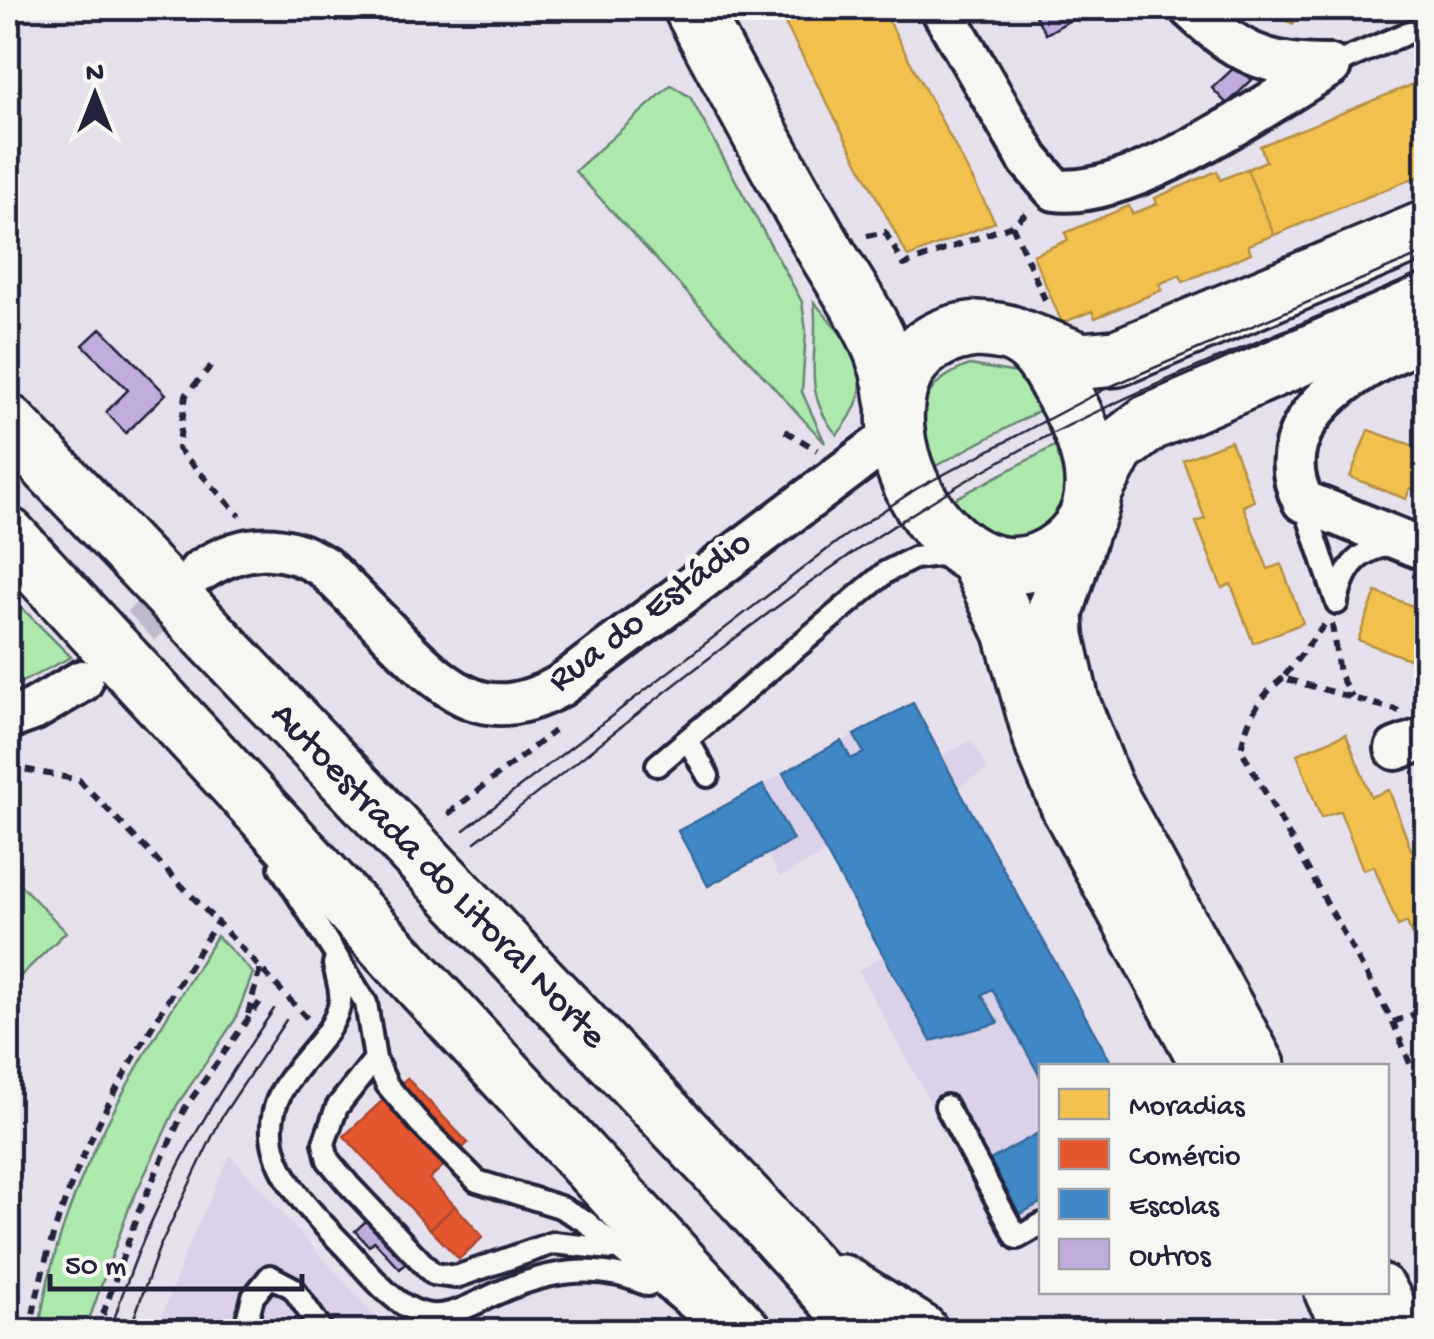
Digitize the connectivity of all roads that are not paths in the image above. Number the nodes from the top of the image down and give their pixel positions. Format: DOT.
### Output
graph roads {
  1 [pos="692,8"];
  2 [pos="940,8"];
  3 [pos="1190,8"];
  4 [pos="1426,25"];
  5 [pos="1330,66"];
  6 [pos="1426,229"];
  7 [pos="834,263"];
  8 [pos="1426,303"];
  9 [pos="960,331"];
  10 [pos="1426,339"];
  11 [pos="1044,348"];
  12 [pos="895,417"];
  13 [pos="8,422"];
  14 [pos="1303,500"];
  15 [pos="1088,509"];
  16 [pos="8,536"];
  17 [pos="1416,546"];
  18 [pos="970,556"];
  19 [pos="200,571"];
  20 [pos="82,681"];
  21 [pos="158,698"];
  22 [pos="8,719"];
  23 [pos="688,740"];
  24 [pos="658,765"];
  25 [pos="708,776"];
  26 [pos="332,952"];
  27 [pos="375,1059"];
  28 [pos="1209,1064"];
  29 [pos="1256,1064"];
  30 [pos="946,1106"];
  31 [pos="1039,1226"];
  32 [pos="614,1249"];
  33 [pos="1334,1294"];
  34 [pos="1380,1294"];
  35 [pos="672,1296"];
  36 [pos="858,1311"];
  37 [pos="244,1332"];
  38 [pos="323,1332"];
  39 [pos="719,1332"];
  40 [pos="744,1332"];
  41 [pos="894,1332"];
  42 [pos="920,1332"];
  43 [pos="1355,1332"];
  44 [pos="1401,1332"];
  1 -- 7 [label="main road"];
  2 -- 5 [label="street"];
  3 -- 5 [label="street"];
  4 -- 5 [label="lane"];
  6 -- 11 [label="main road"];
  7 -- 9 [label="main road"];
  7 -- 12 [label="main road"];
  8 -- 15 [label="main road"];
  9 -- 11 [label="main road"];
  9 -- 12 [label="main road"];
  10 -- 14 [label="street"];
  11 -- 15 [label="main road"];
  12 -- 18 [label="main road"];
  12 -- 19 [label="street, Rua do Estádio"];
  13 -- 36 [label="main road, Autoestrada do Litoral Norte"];
  14 -- 17 [label="street"];
  14 -- 17 [label="lane"];
  15 -- 18 [label="main road"];
  15 -- 29 [label="main road"];
  16 -- 21 [label="main road, Autoestrada do Litoral Norte"];
  18 -- 23 [label="lane"];
  18 -- 28 [label="main road"];
  20 -- 22 [label="street"];
  21 -- 26 [label="lane"];
  21 -- 40 [label="main road, Autoestrada do Litoral Norte"];
  23 -- 24 [label="lane"];
  23 -- 25 [label="lane"];
  26 -- 27 [label="lane"];
  26 -- 35 [label="lane"];
  27 -- 32 [label="lane"];
  27 -- 32 [label="lane"];
  30 -- 31 [label="lane"];
  32 -- 35 [label="lane"];
  33 -- 43 [label="main road"];
  34 -- 44 [label="main road"];
  35 -- 39 [label="lane"];
  36 -- 41 [label="lane"];
  36 -- 42 [label="main road, Autoestrada do Litoral Norte"];
  37 -- 38 [label="lane"];
}
